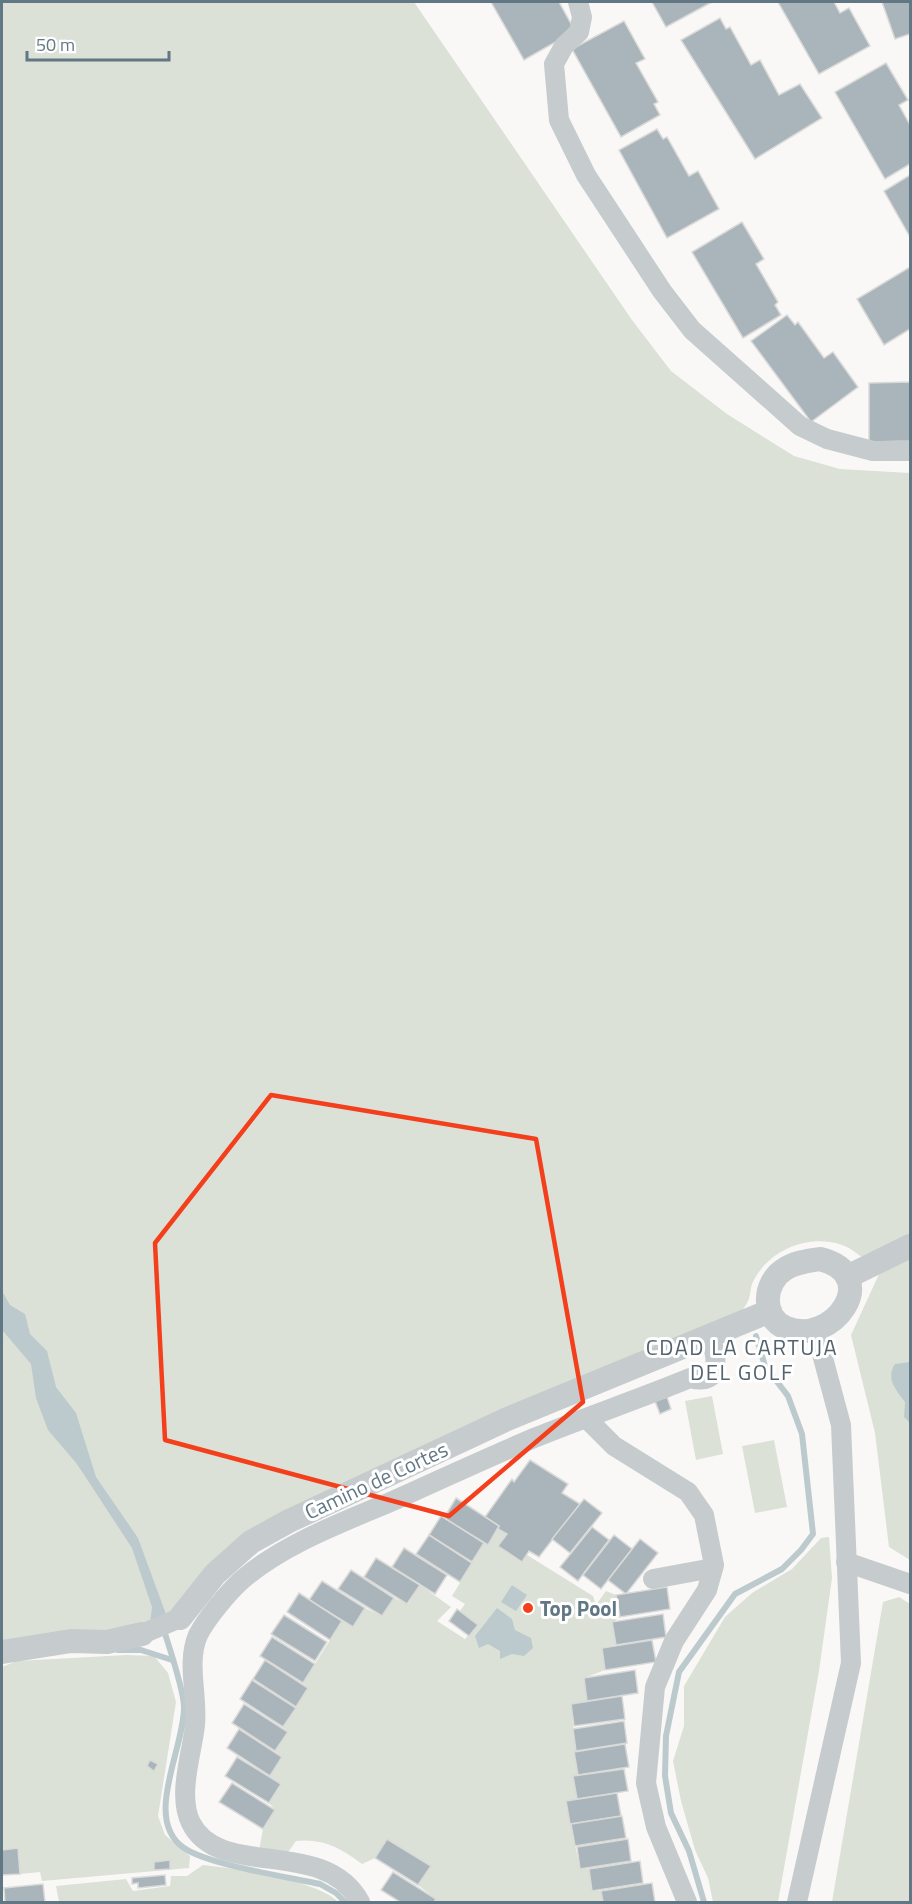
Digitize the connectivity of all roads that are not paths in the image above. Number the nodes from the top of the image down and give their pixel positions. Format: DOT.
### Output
graph roads {
  1 [pos="578,2"];
  2 [pos="910,451"];
  3 [pos="910,1246"];
  4 [pos="847,1277"];
  5 [pos="770,1311"];
  6 [pos="815,1329"];
  7 [pos="712,1344"];
  8 [pos="587,1419"];
  9 [pos="846,1562"];
  10 [pos="713,1568"];
  11 [pos="653,1579"];
  12 [pos="910,1584"];
  13 [pos="180,1618"];
  14 [pos="142,1634"];
  15 [pos="2,1652"];
  16 [pos="360,1902"];
  17 [pos="687,1902"];
  18 [pos="797,1902"];
  1 -- 2 [label="street"];
  3 -- 4 [label="street"];
  4 -- 5 [label="street"];
  4 -- 6 [label="street"];
  5 -- 6 [label="street"];
  5 -- 7 [label="street, Camino de Cortes"];
  6 -- 9 [label="street"];
  7 -- 8 [label="street"];
  7 -- 13 [label="street, Camino de Cortes"];
  8 -- 10 [label="street"];
  8 -- 16 [label="street"];
  9 -- 12 [label="street"];
  9 -- 18 [label="street"];
  10 -- 11 [label="street"];
  10 -- 17 [label="street"];
  13 -- 14 [label="street, Camino de Cortes"];
  14 -- 15 [label="street, Camino de Cortes"];
}
